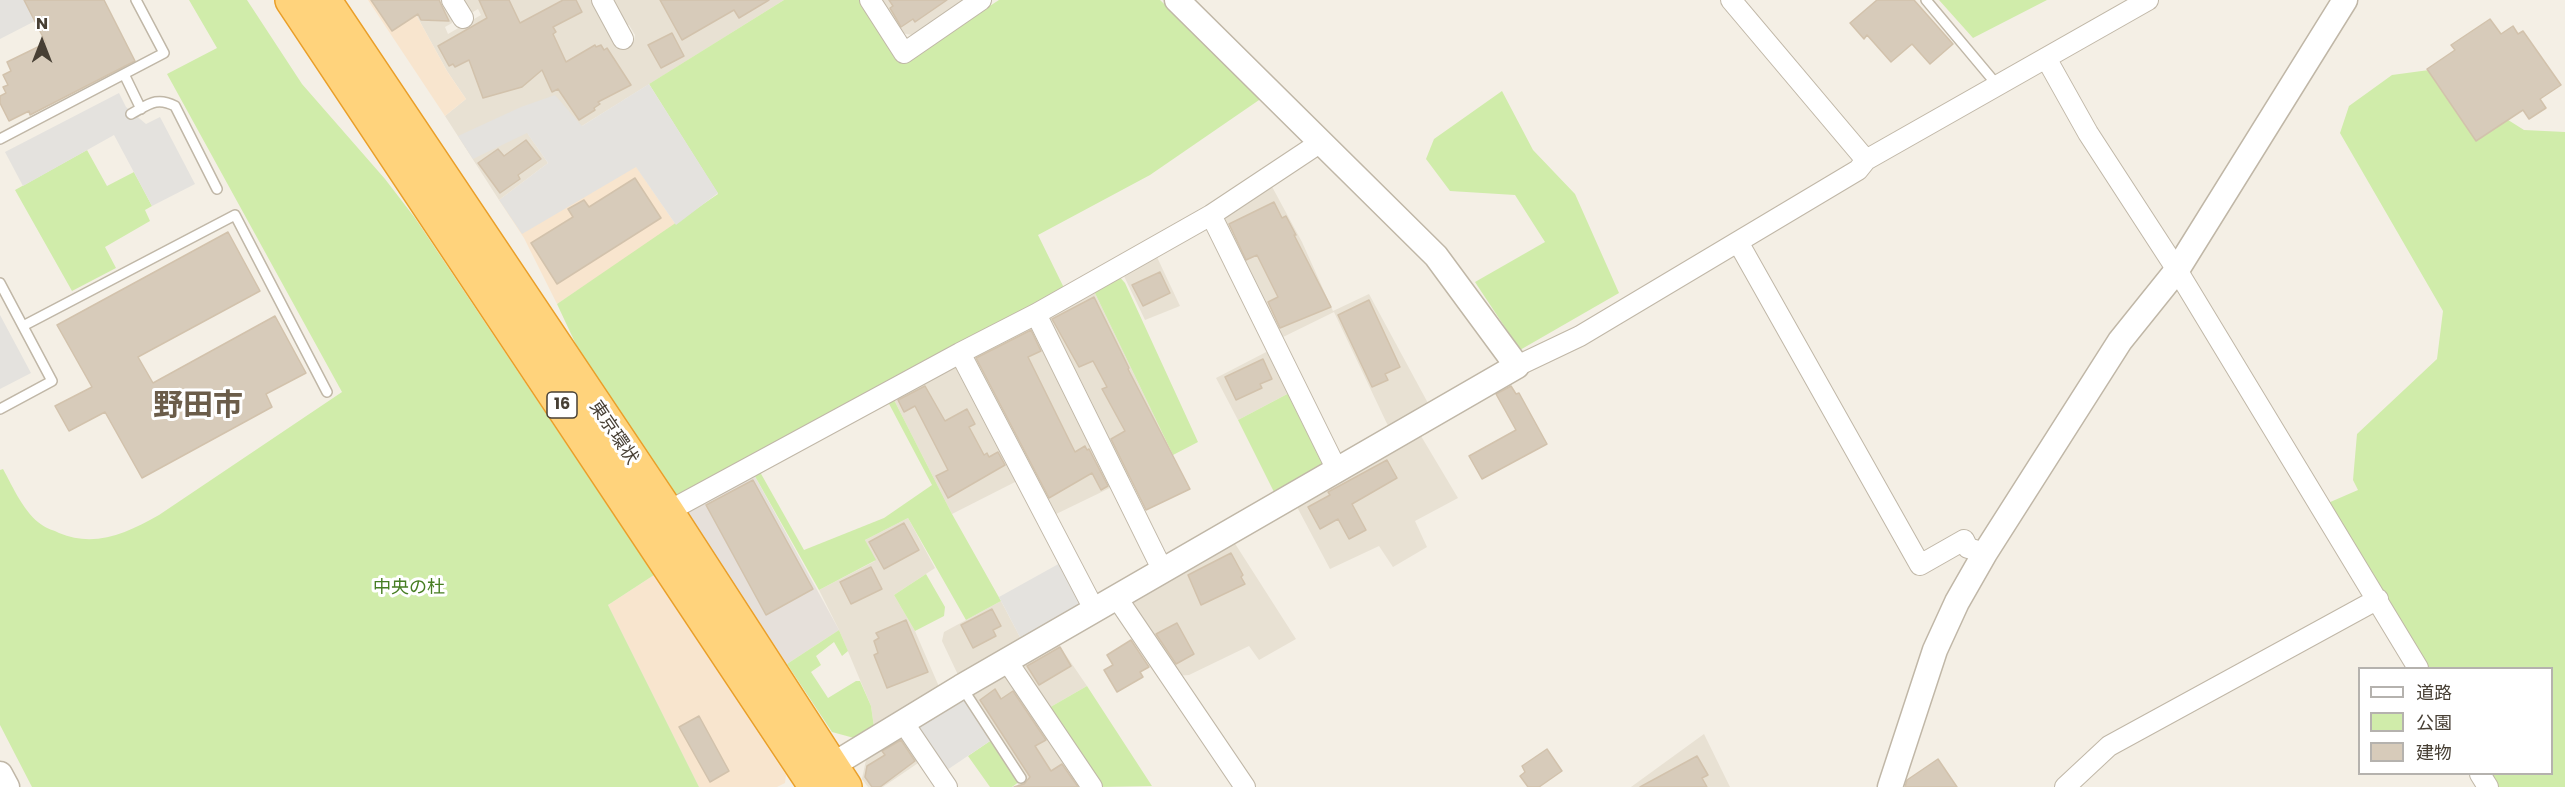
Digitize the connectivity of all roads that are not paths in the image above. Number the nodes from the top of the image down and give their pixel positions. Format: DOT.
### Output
graph roads {
  1 [pos="136,0"];
  2 [pos="269,0"];
  3 [pos="292,0"];
  4 [pos="452,0"];
  5 [pos="602,0"];
  6 [pos="870,0"];
  7 [pos="981,0"];
  8 [pos="1177,0"];
  9 [pos="1731,0"];
  10 [pos="1926,0"];
  11 [pos="2148,0"];
  12 [pos="2345,0"];
  13 [pos="330,13"];
  14 [pos="463,18"];
  15 [pos="623,39"];
  16 [pos="2046,58"];
  17 [pos="124,74"];
  18 [pos="1998,86"];
  19 [pos="141,109"];
  20 [pos="131,114"];
  21 [pos="0,139"];
  22 [pos="1321,142"];
  23 [pos="1866,160"];
  24 [pos="217,189"];
  25 [pos="424,197"];
  26 [pos="1211,214"];
  27 [pos="1738,242"];
  28 [pos="2177,270"];
  29 [pos="0,283"];
  30 [pos="1036,314"];
  31 [pos="23,326"];
  32 [pos="960,353"];
  33 [pos="1517,366"];
  34 [pos="327,392"];
  35 [pos="0,409"];
  36 [pos="1337,470"];
  37 [pos="667,512"];
  38 [pos="1985,553"];
  39 [pos="1163,570"];
  40 [pos="1117,598"];
  41 [pos="2378,599"];
  42 [pos="1095,610"];
  43 [pos="1007,661"];
  44 [pos="2417,667"];
  45 [pos="961,687"];
  46 [pos="903,722"];
  47 [pos="0,774"];
  48 [pos="1021,778"];
  49 [pos="820,781"];
  50 [pos="7,787"];
  51 [pos="947,787"];
  52 [pos="1092,787"];
  53 [pos="1245,787"];
  54 [pos="1890,787"];
  55 [pos="2065,787"];
  1 -- 17 [label="lane"];
  2 -- 25 [label="highway, 16"];
  3 -- 13 [label="highway, 16"];
  4 -- 14 [label="street"];
  5 -- 15 [label="street"];
  6 -- 7 [label="street"];
  8 -- 22 [label="street"];
  9 -- 23 [label="street"];
  10 -- 18 [label="lane"];
  11 -- 16 [label="street"];
  12 -- 28 [label="street"];
  13 -- 25 [label="highway, 東京環状 / 16"];
  13 -- 37 [label="highway, 東京環状 / 16"];
  16 -- 18 [label="street"];
  16 -- 28 [label="street"];
  17 -- 19 [label="lane"];
  17 -- 21 [label="lane"];
  18 -- 23 [label="street"];
  19 -- 20 [label="lane"];
  19 -- 24 [label="lane"];
  22 -- 26 [label="street"];
  22 -- 33 [label="street"];
  23 -- 27 [label="street"];
  25 -- 49 [label="highway, 東京環状 / 16"];
  26 -- 30 [label="street"];
  26 -- 36 [label="street"];
  27 -- 33 [label="street"];
  27 -- 38 [label="street"];
  28 -- 38 [label="street"];
  28 -- 41 [label="street"];
  29 -- 31 [label="lane"];
  30 -- 32 [label="street"];
  30 -- 39 [label="street"];
  31 -- 34 [label="lane"];
  31 -- 35 [label="lane"];
  32 -- 37 [label="street"];
  32 -- 42 [label="street"];
  33 -- 36 [label="street"];
  36 -- 39 [label="street"];
  37 -- 49 [label="highway, 東京環状 / 16"];
  38 -- 54 [label="street"];
  39 -- 40 [label="street"];
  40 -- 42 [label="street"];
  40 -- 53 [label="street"];
  41 -- 44 [label="street"];
  41 -- 55 [label="street"];
  42 -- 43 [label="street"];
  43 -- 45 [label="street"];
  43 -- 52 [label="street"];
  45 -- 46 [label="street"];
  45 -- 48 [label="lane"];
  46 -- 49 [label="street"];
  46 -- 51 [label="street"];
  47 -- 50 [label="street"];
}
